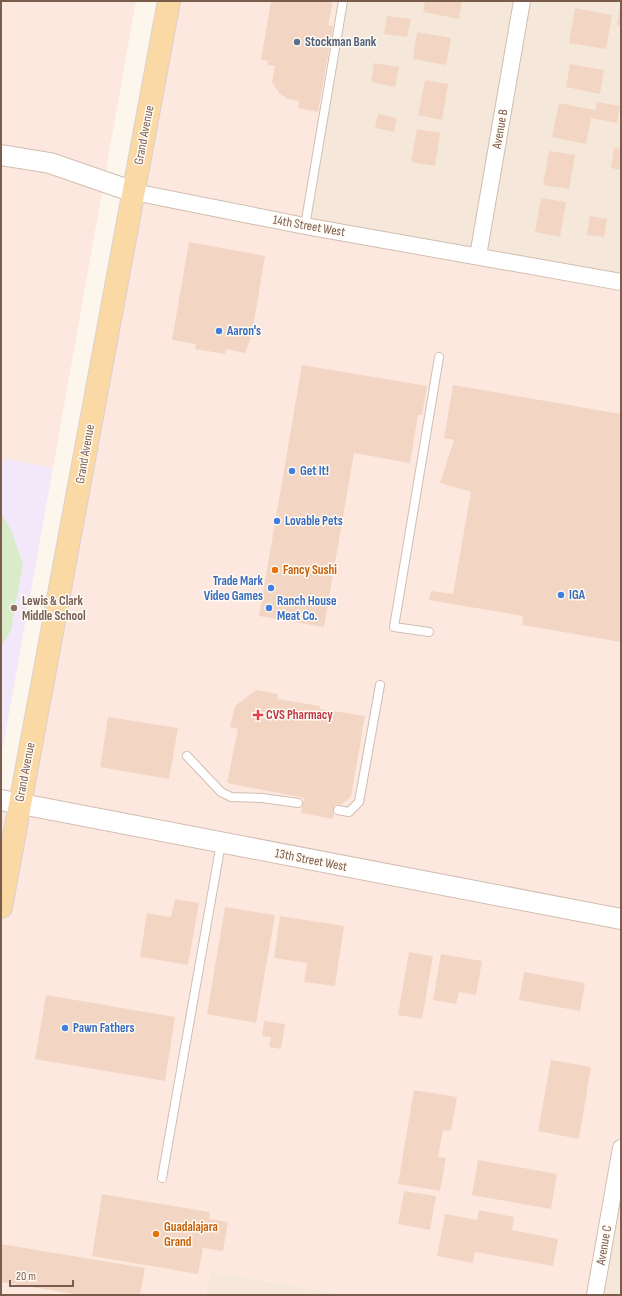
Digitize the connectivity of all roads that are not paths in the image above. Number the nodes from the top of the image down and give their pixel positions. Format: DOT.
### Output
graph roads {
  1 [pos="169,1"];
  2 [pos="343,1"];
  3 [pos="522,1"];
  4 [pos="1,155"];
  5 [pos="134,192"];
  6 [pos="305,226"];
  7 [pos="478,256"];
  8 [pos="621,282"];
  9 [pos="439,357"];
  10 [pos="429,632"];
  11 [pos="380,685"];
  12 [pos="186,756"];
  13 [pos="10,802"];
  14 [pos="298,803"];
  15 [pos="338,810"];
  16 [pos="221,842"];
  17 [pos="1,907"];
  18 [pos="621,919"];
  19 [pos="621,1148"];
  20 [pos="162,1178"];
  21 [pos="596,1295"];
  1 -- 5 [label="main road, Grand Avenue"];
  2 -- 6 [label="lane"];
  3 -- 7 [label="street, Avenue B"];
  4 -- 5 [label="street, 14th Street West"];
  5 -- 6 [label="street, 14th Street West"];
  5 -- 13 [label="main road, Grand Avenue"];
  6 -- 7 [label="street, 14th Street West"];
  7 -- 8 [label="street, 14th Street West"];
  9 -- 10 [label="lane"];
  11 -- 15 [label="lane"];
  12 -- 14 [label="lane"];
  13 -- 16 [label="street, 13th Street West"];
  13 -- 17 [label="main road, Grand Avenue"];
  16 -- 18 [label="street, 13th Street West"];
  16 -- 20 [label="lane"];
  19 -- 21 [label="street, Avenue C"];
}
